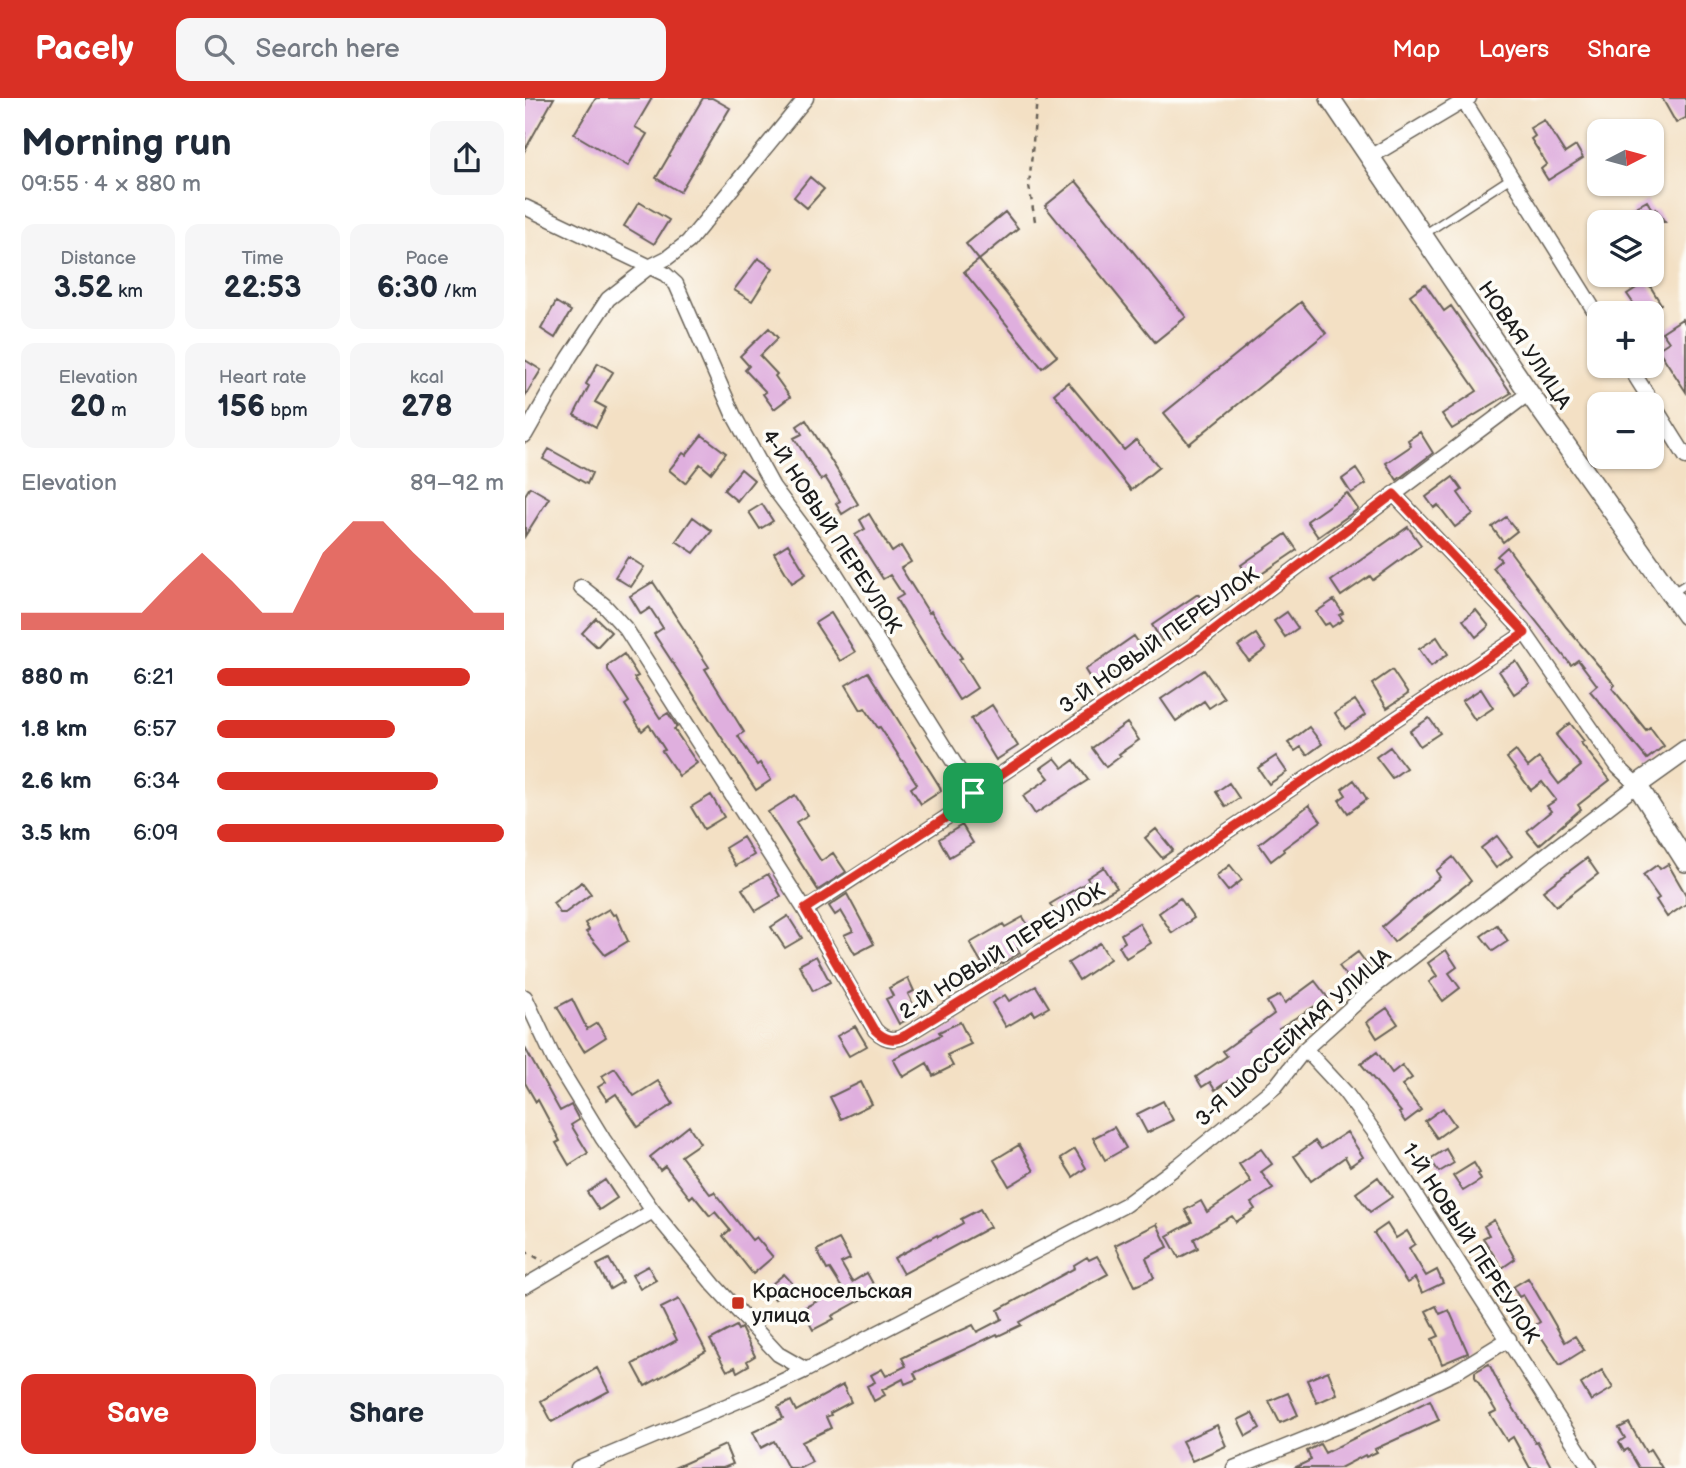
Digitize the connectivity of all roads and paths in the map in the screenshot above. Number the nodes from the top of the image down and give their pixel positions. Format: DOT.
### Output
graph roads {
  1 [pos="806,98"];
  2 [pos="1037,98"];
  3 [pos="1330,98"];
  4 [pos="1466,99"];
  5 [pos="1370,157"];
  6 [pos="1512,177"];
  7 [pos="525,207"];
  8 [pos="1035,220"];
  9 [pos="1423,235"];
  10 [pos="649,267"];
  11 [pos="1589,301"];
  12 [pos="1637,378"];
  13 [pos="1529,393"];
  14 [pos="525,435"];
  15 [pos="1686,457"];
  16 [pos="1394,494"];
  17 [pos="580,587"];
  18 [pos="1679,589"];
  19 [pos="1686,615"];
  20 [pos="1525,633"];
  21 [pos="1686,750"];
  22 [pos="1637,785"];
  23 [pos="973,793"];
  24 [pos="1686,862"];
  25 [pos="805,909"];
  26 [pos="525,997"];
  27 [pos="1305,1049"];
  28 [pos="653,1211"];
  29 [pos="525,1251"];
  30 [pos="554,1269"];
  31 [pos="525,1286"];
  32 [pos="1509,1339"];
  33 [pos="806,1370"];
  34 [pos="578,1468"];
  35 [pos="1234,1468"];
  36 [pos="1590,1468"];
  1 -- 10 [label="street"];
  2 -- 8 [label="path"];
  3 -- 5 [label="street, НОВАЯ УЛИЦА"];
  4 -- 5 [label="street"];
  4 -- 6 [label="street"];
  5 -- 9 [label="street, НОВАЯ УЛИЦА"];
  6 -- 9 [label="lane"];
  6 -- 11 [label="street"];
  7 -- 10 [label="street, 4-Й НОВЫЙ ПЕРЕУЛОК"];
  9 -- 13 [label="street, НОВАЯ УЛИЦА"];
  10 -- 14 [label="street"];
  10 -- 23 [label="street, 4-Й НОВЫЙ ПЕРЕУЛОК"];
  12 -- 15 [label="street"];
  13 -- 16 [label="street, 3-Й НОВЫЙ ПЕРЕУЛОК"];
  13 -- 18 [label="street, НОВАЯ УЛИЦА"];
  16 -- 20 [label="street"];
  16 -- 23 [label="street, 3-Й НОВЫЙ ПЕРЕУЛОК"];
  17 -- 25 [label="street, 2-Й НОВЫЙ ПЕРЕУЛОК"];
  18 -- 19 [label="street, НОВАЯ УЛИЦА"];
  20 -- 22 [label="street"];
  20 -- 25 [label="street, 2-Й НОВЫЙ ПЕРЕУЛОК"];
  21 -- 22 [label="street"];
  22 -- 24 [label="street"];
  22 -- 27 [label="street, 3-Я ШОССЕЙНАЯ УЛИЦА"];
  23 -- 25 [label="street, 3-Й НОВЫЙ ПЕРЕУЛОК"];
  26 -- 28 [label="street"];
  27 -- 32 [label="street, 1-Й НОВЫЙ ПЕРЕУЛОК"];
  27 -- 33 [label="street, 3-Я ШОССЕЙНАЯ УЛИЦА"];
  28 -- 30 [label="street"];
  28 -- 33 [label="street"];
  29 -- 30 [label="path"];
  30 -- 31 [label="street"];
  32 -- 35 [label="street"];
  32 -- 36 [label="street, 1-Й НОВЫЙ ПЕРЕУЛОК"];
  33 -- 34 [label="street, 3-Я ШОССЕЙНАЯ УЛИЦА"];
}
